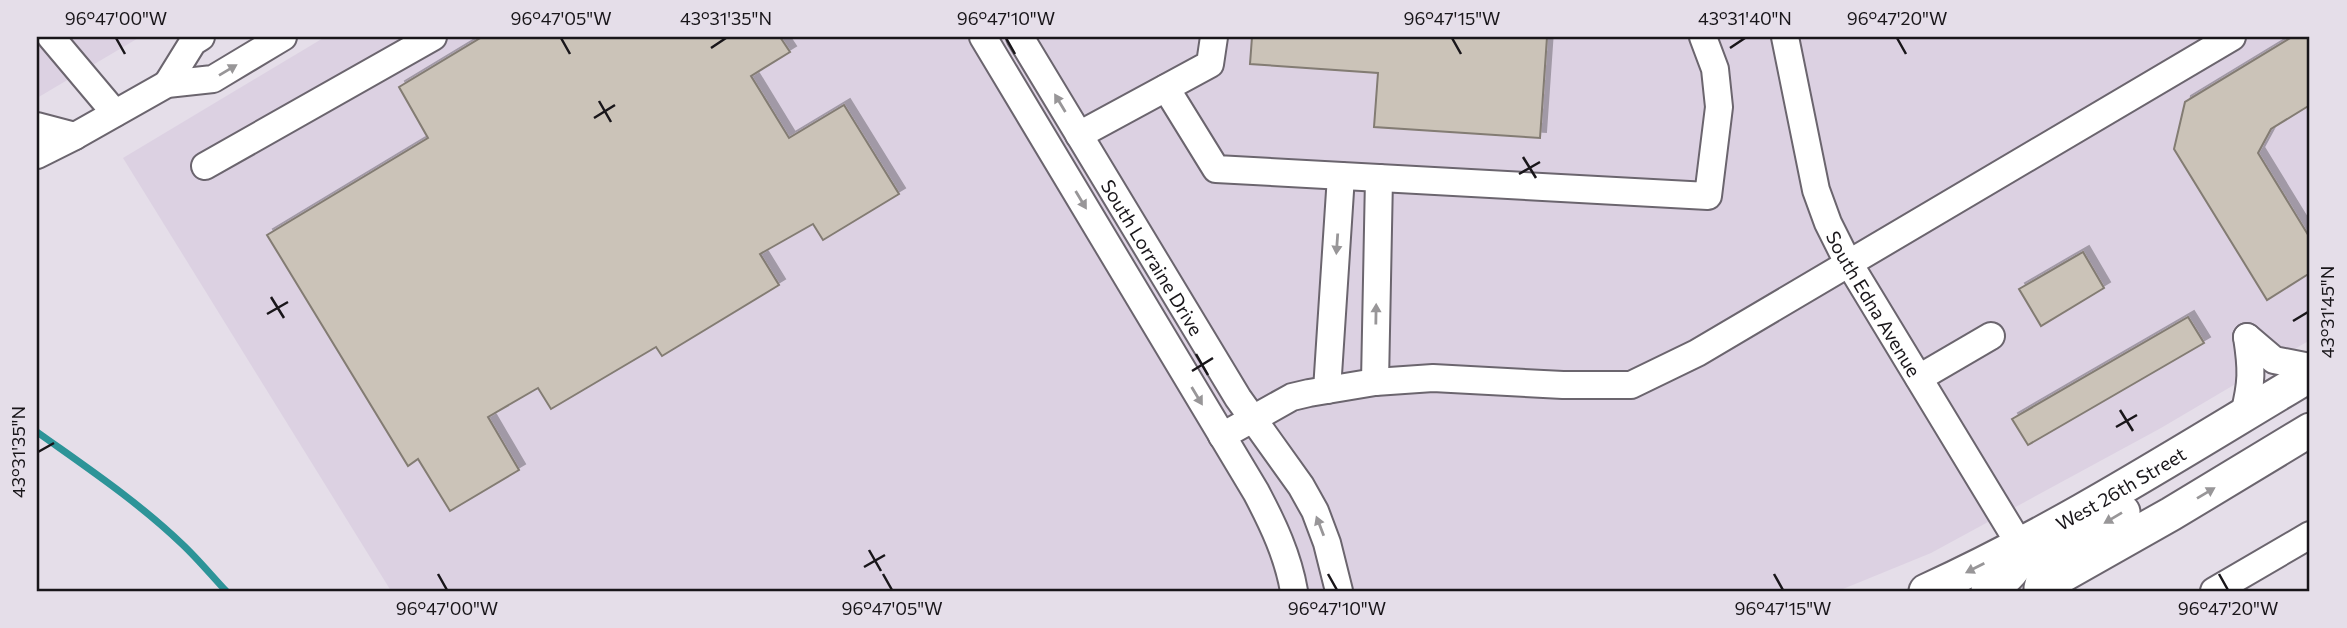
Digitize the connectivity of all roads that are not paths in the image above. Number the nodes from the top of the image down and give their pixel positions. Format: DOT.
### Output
graph roads {
  1 [pos="51,37"];
  2 [pos="201,37"];
  3 [pos="284,37"];
  4 [pos="433,37"];
  5 [pos="983,37"];
  6 [pos="1020,37"];
  7 [pos="1214,37"];
  8 [pos="1703,37"];
  9 [pos="1785,37"];
  10 [pos="2232,37"];
  11 [pos="167,84"];
  12 [pos="1166,88"];
  13 [pos="115,113"];
  14 [pos="37,126"];
  15 [pos="1079,135"];
  16 [pos="75,136"];
  17 [pos="37,155"];
  18 [pos="205,166"];
  19 [pos="1342,176"];
  20 [pos="1379,178"];
  21 [pos="1849,262"];
  22 [pos="1991,336"];
  23 [pos="2310,366"];
  24 [pos="2310,374"];
  25 [pos="1919,378"];
  26 [pos="1375,382"];
  27 [pos="2310,382"];
  28 [pos="1327,390"];
  29 [pos="2244,414"];
  30 [pos="1254,418"];
  31 [pos="2310,430"];
  32 [pos="1222,436"];
  33 [pos="2310,535"];
  34 [pos="2020,545"];
  35 [pos="2241,585"];
  36 [pos="2039,590"];
  37 [pos="1294,591"];
  38 [pos="1339,591"];
  39 [pos="1926,591"];
  40 [pos="1988,591"];
  41 [pos="2214,591"];
  1 -- 13 [label="street"];
  2 -- 11 [label="street"];
  11 -- 3 [label="street, one-way"];
  4 -- 18 [label="street"];
  5 -- 32 [label="street, South Lorraine Drive, one-way"];
  15 -- 6 [label="street, South Lorraine Drive, one-way"];
  7 -- 12 [label="street"];
  8 -- 20 [label="street"];
  9 -- 21 [label="street, South Edna Avenue"];
  10 -- 21 [label="street"];
  11 -- 13 [label="street"];
  12 -- 15 [label="street"];
  12 -- 19 [label="street"];
  13 -- 16 [label="street"];
  14 -- 16 [label="street"];
  15 -- 30 [label="street, South Lorraine Drive"];
  16 -- 17 [label="street"];
  19 -- 20 [label="street"];
  19 -- 28 [label="street, one-way"];
  26 -- 20 [label="street, one-way"];
  21 -- 25 [label="street, South Edna Avenue"];
  21 -- 26 [label="street"];
  22 -- 25 [label="street"];
  23 -- 29 [label="street"];
  24 -- 29 [label="main road, West 26th Street"];
  25 -- 34 [label="street, South Edna Avenue"];
  26 -- 28 [label="street"];
  27 -- 36 [label="main road, one-way"];
  28 -- 30 [label="street"];
  29 -- 34 [label="main road, West 26th Street"];
  30 -- 32 [label="street"];
  38 -- 30 [label="street, South Lorraine Drive, one-way"];
  36 -- 31 [label="main road, one-way"];
  32 -- 37 [label="street, South Lorraine Drive"];
  33 -- 35 [label="street"];
  34 -- 39 [label="main road, West 26th Street, one-way"];
  34 -- 40 [label="main road"];
  35 -- 41 [label="street"];
}
